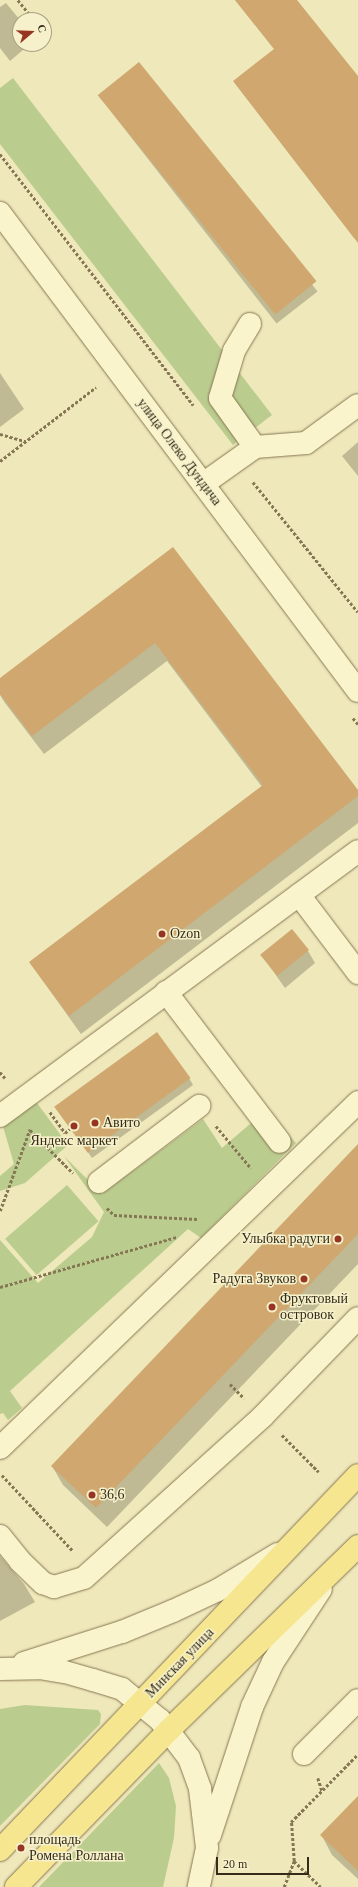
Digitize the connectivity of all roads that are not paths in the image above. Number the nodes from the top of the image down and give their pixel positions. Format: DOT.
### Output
graph roads {
  1 [pos="0,213"];
  2 [pos="250,324"];
  3 [pos="358,405"];
  4 [pos="255,447"];
  5 [pos="203,484"];
  6 [pos="358,691"];
  7 [pos="358,851"];
  8 [pos="299,895"];
  9 [pos="358,973"];
  10 [pos="166,992"];
  11 [pos="358,1102"];
  12 [pos="199,1106"];
  13 [pos="0,1116"];
  14 [pos="280,1142"];
  15 [pos="99,1182"];
  16 [pos="358,1318"];
  17 [pos="0,1448"];
  18 [pos="358,1475"];
  19 [pos="0,1536"];
  20 [pos="292,1546"];
  21 [pos="358,1546"];
  22 [pos="332,1573"];
  23 [pos="5,1669"];
  24 [pos="358,1700"];
  25 [pos="141,1703"];
  26 [pos="169,1730"];
  27 [pos="304,1754"];
  28 [pos="207,1848"];
  29 [pos="0,1850"];
  30 [pos="203,1881"];
  31 [pos="16,1887"];
  1 -- 5 [label="street, улица Олеко Дундича"];
  2 -- 4 [label="street"];
  3 -- 4 [label="street"];
  4 -- 5 [label="street"];
  5 -- 6 [label="street, улица Олеко Дундича"];
  7 -- 8 [label="street"];
  8 -- 9 [label="street"];
  8 -- 10 [label="street"];
  10 -- 13 [label="street"];
  10 -- 14 [label="street"];
  11 -- 17 [label="street"];
  12 -- 15 [label="street"];
  16 -- 19 [label="street"];
  18 -- 20 [label="main road, Минская улица"];
  20 -- 23 [label="street"];
  20 -- 25 [label="main road, Минская улица"];
  21 -- 22 [label="main road"];
  22 -- 26 [label="main road"];
  22 -- 28 [label="street"];
  23 -- 25 [label="street"];
  24 -- 27 [label="street"];
  25 -- 26 [label="street"];
  25 -- 29 [label="main road, Минская улица"];
  26 -- 28 [label="street"];
  26 -- 31 [label="main road"];
  28 -- 30 [label="street"];
}
